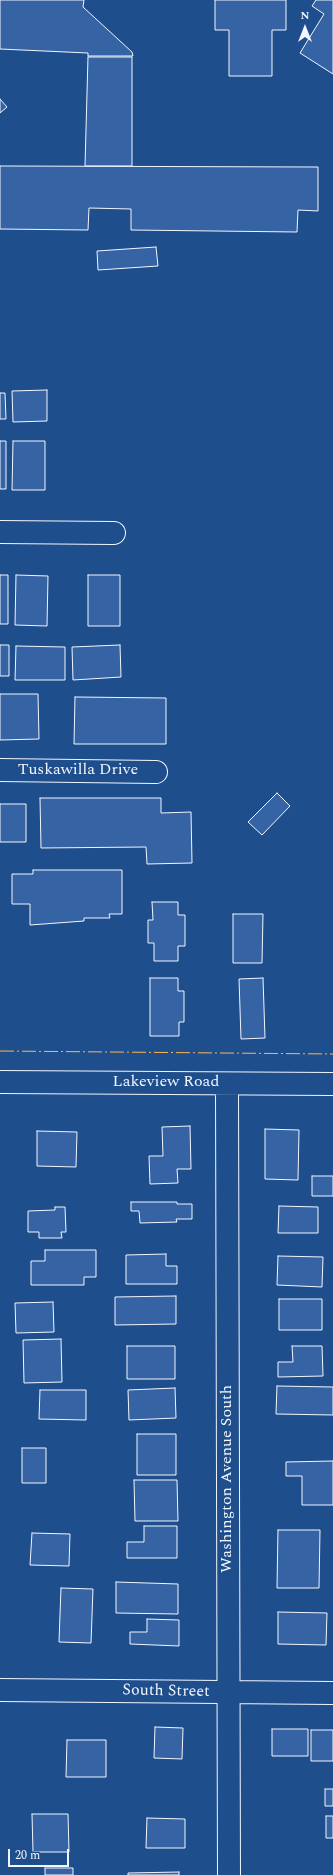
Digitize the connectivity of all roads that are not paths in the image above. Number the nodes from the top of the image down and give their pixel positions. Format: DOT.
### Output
graph roads {
  1 [pos="0,532"];
  2 [pos="114,533"];
  3 [pos="0,770"];
  4 [pos="156,772"];
  5 [pos="0,1082"];
  6 [pos="227,1084"];
  7 [pos="333,1084"];
  8 [pos="0,1690"];
  9 [pos="229,1693"];
  10 [pos="333,1693"];
  11 [pos="229,1875"];
  1 -- 2 [label="street"];
  3 -- 4 [label="street, Tuskawilla Drive"];
  5 -- 6 [label="street, Lakeview Road"];
  6 -- 7 [label="street, Lakeview Road"];
  6 -- 9 [label="street, Washington Avenue South"];
  8 -- 9 [label="street, South Street"];
  9 -- 10 [label="street, South Street"];
  9 -- 11 [label="street, Washington Avenue South"];
}
